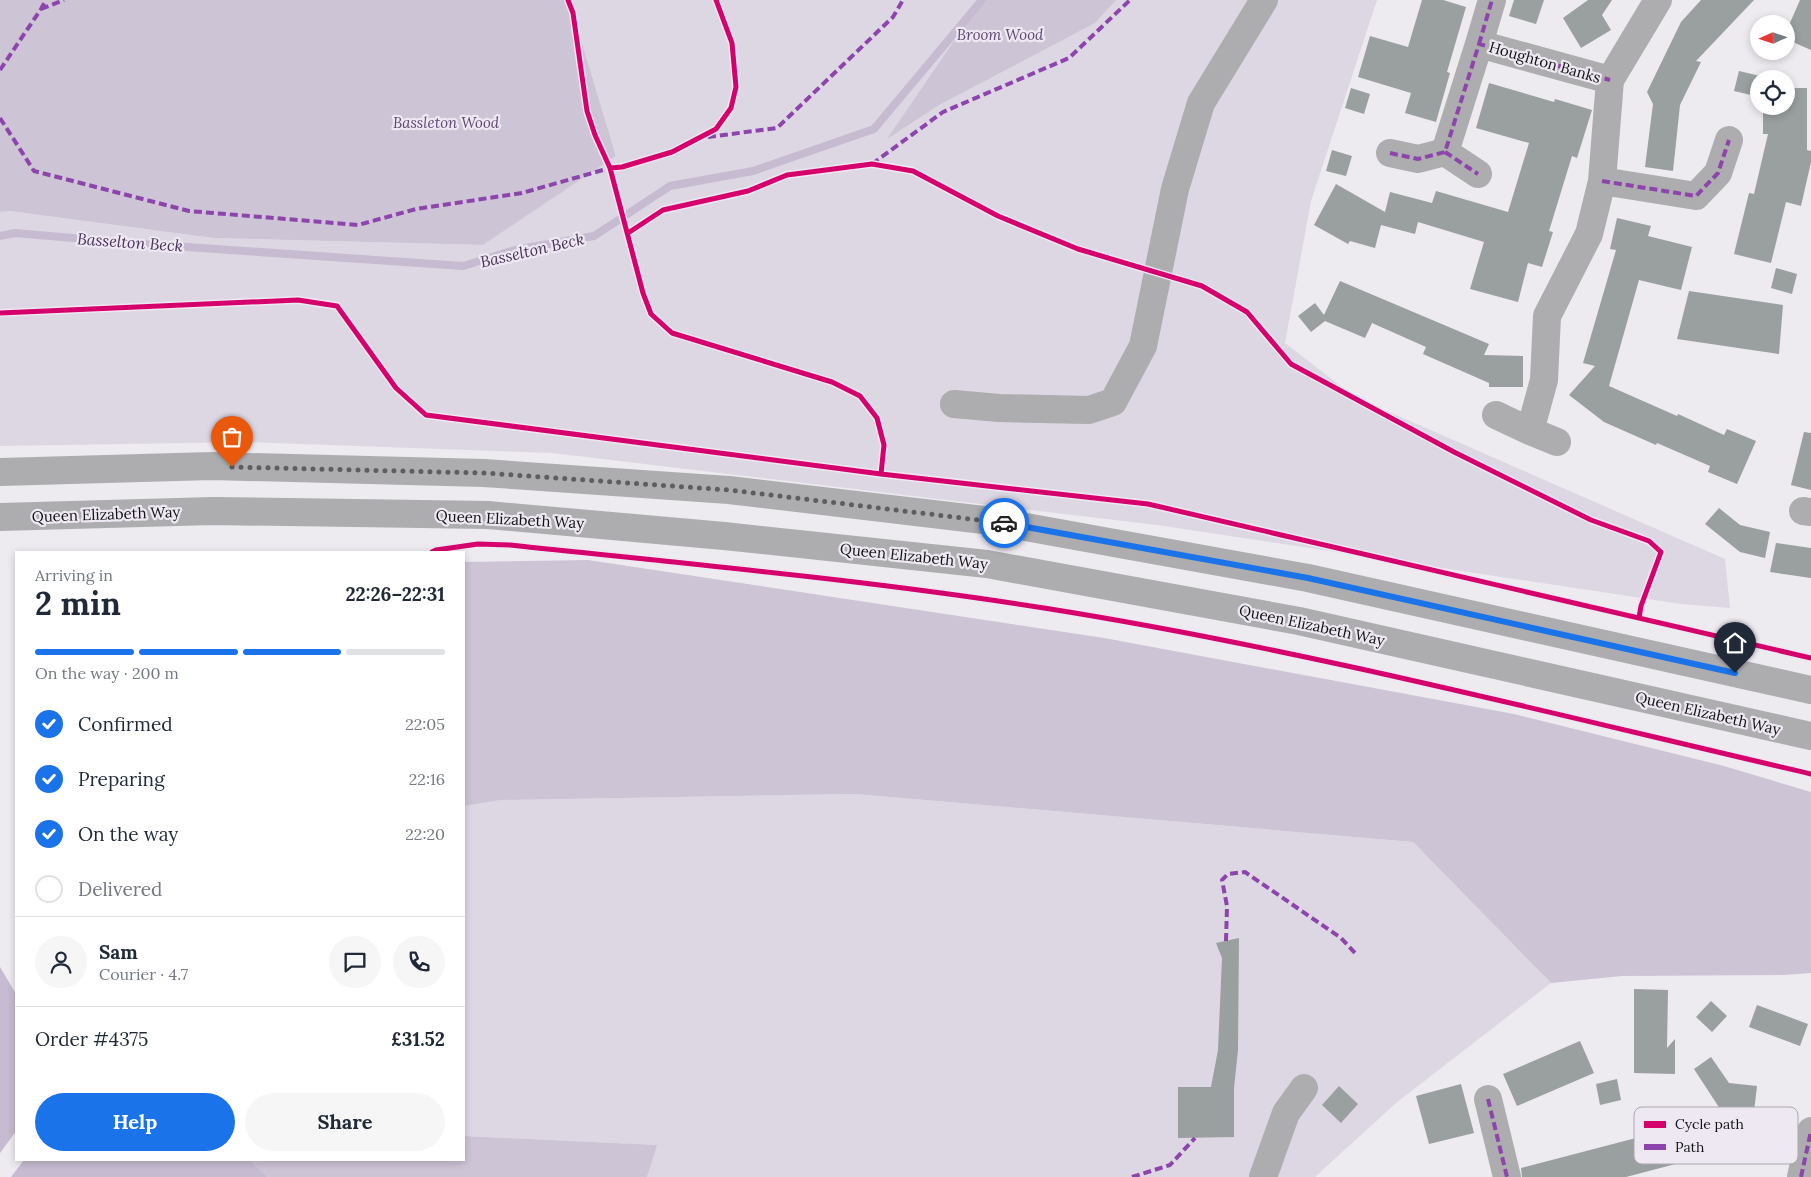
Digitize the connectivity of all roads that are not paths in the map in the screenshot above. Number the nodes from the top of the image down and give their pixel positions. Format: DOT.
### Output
graph roads {
  1 [pos="1264,0"];
  2 [pos="1492,0"];
  3 [pos="1658,0"];
  4 [pos="1479,44"];
  5 [pos="1610,80"];
  6 [pos="1729,140"];
  7 [pos="1445,152"];
  8 [pos="1390,153"];
  9 [pos="1478,174"];
  10 [pos="1602,181"];
  11 [pos="954,404"];
  12 [pos="1496,415"];
  13 [pos="1530,431"];
  14 [pos="1557,442"];
  15 [pos="0,472"];
  16 [pos="0,517"];
  17 [pos="1811,690"];
  18 [pos="1811,736"];
  19 [pos="1304,1088"];
  20 [pos="1488,1099"];
  21 [pos="1811,1132"];
  22 [pos="1263,1177"];
  23 [pos="1507,1177"];
  24 [pos="1801,1177"];
  1 -- 11 [label="street"];
  2 -- 4 [label="street, Houghton Banks"];
  3 -- 5 [label="street, Houghton Banks"];
  4 -- 5 [label="street, Houghton Banks"];
  4 -- 7 [label="street, Houghton Banks"];
  5 -- 10 [label="street, Houghton Banks"];
  6 -- 10 [label="street"];
  7 -- 8 [label="street"];
  7 -- 9 [label="street"];
  10 -- 13 [label="street, Houghton Banks"];
  12 -- 13 [label="street"];
  13 -- 14 [label="street"];
  15 -- 17 [label="street"];
  16 -- 18 [label="street, Queen Elizabeth Way"];
  19 -- 22 [label="street"];
  20 -- 23 [label="street"];
  21 -- 24 [label="street"];
}
